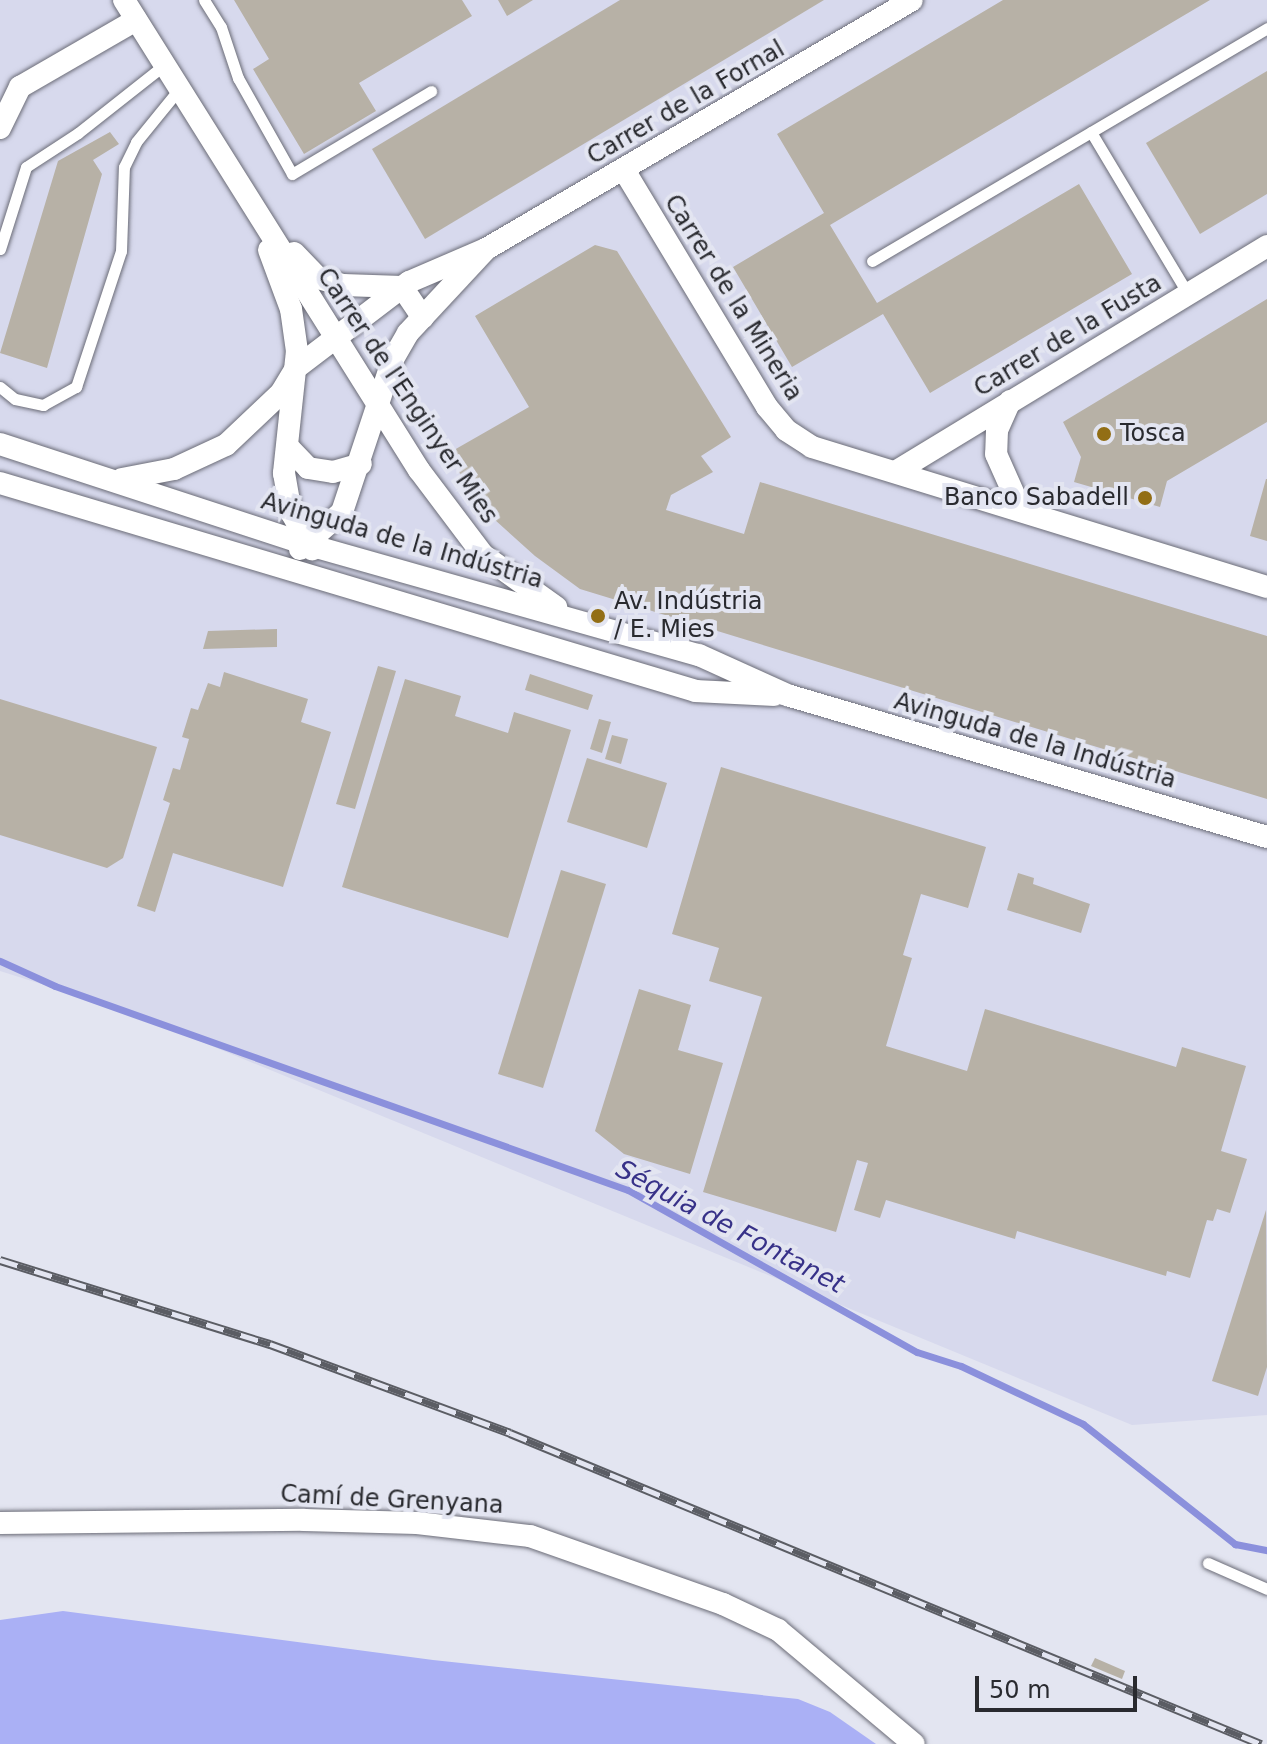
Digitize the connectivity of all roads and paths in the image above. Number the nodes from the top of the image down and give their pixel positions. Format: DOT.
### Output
graph roads {
  1 [pos="124,0"];
  2 [pos="204,0"];
  3 [pos="912,0"];
  4 [pos="136,20"];
  5 [pos="1267,28"];
  6 [pos="164,65"];
  7 [pos="179,89"];
  8 [pos="431,91"];
  9 [pos="0,128"];
  10 [pos="1091,132"];
  11 [pos="624,170"];
  12 [pos="257,215"];
  13 [pos="1267,246"];
  14 [pos="0,249"];
  15 [pos="486,249"];
  16 [pos="872,261"];
  17 [pos="402,287"];
  18 [pos="1188,294"];
  19 [pos="423,318"];
  20 [pos="335,334"];
  21 [pos="296,368"];
  22 [pos="0,387"];
  23 [pos="1010,401"];
  24 [pos="377,405"];
  25 [pos="0,444"];
  26 [pos="288,447"];
  27 [pos="361,464"];
  28 [pos="897,471"];
  29 [pos="121,480"];
  30 [pos="0,483"];
  31 [pos="1020,508"];
  32 [pos="309,545"];
  33 [pos="264,563"];
  34 [pos="341,586"];
  35 [pos="1267,587"];
  36 [pos="570,617"];
  37 [pos="787,695"];
  38 [pos="1267,837"];
  39 [pos="0,1523"];
  40 [pos="1208,1563"];
  41 [pos="1267,1589"];
  42 [pos="914,1744"];
  1 -- 4 [label="street, Carrer de l'Enginyer Mies"];
  2 -- 8 [label="lane"];
  3 -- 11 [label="street, Carrer de la Fornal"];
  4 -- 6 [label="street, Carrer de l'Enginyer Mies"];
  4 -- 9 [label="street"];
  5 -- 10 [label="lane"];
  6 -- 7 [label="street, Carrer de l'Enginyer Mies"];
  6 -- 14 [label="lane"];
  7 -- 12 [label="street, Carrer de l'Enginyer Mies"];
  7 -- 22 [label="lane"];
  10 -- 16 [label="lane"];
  10 -- 18 [label="lane"];
  11 -- 15 [label="street, Carrer de la Fornal"];
  11 -- 28 [label="street, Carrer de la Mineria"];
  12 -- 17 [label="street"];
  12 -- 20 [label="street, Carrer de l'Enginyer Mies"];
  12 -- 21 [label="street, Carrer de l'Enginyer Mies"];
  13 -- 18 [label="street, Carrer de la Fusta"];
  15 -- 17 [label="street, Carrer de la Fornal"];
  15 -- 19 [label="street, Carrer de la Fornal"];
  17 -- 19 [label="street"];
  17 -- 20 [label="street, Carrer de la Fornal"];
  18 -- 23 [label="street, Carrer de la Fusta"];
  19 -- 24 [label="street, Carrer de la Fornal"];
  20 -- 21 [label="street, Carrer de la Fornal"];
  20 -- 24 [label="street, Carrer de l'Enginyer Mies"];
  21 -- 26 [label="street, Carrer de l'Enginyer Mies"];
  21 -- 29 [label="street, Carrer de la Fornal"];
  23 -- 28 [label="street, Carrer de la Fusta"];
  23 -- 31 [label="street"];
  24 -- 27 [label="street, Carrer de la Fornal"];
  24 -- 36 [label="street, Carrer de l'Enginyer Mies"];
  25 -- 29 [label="street, Avinguda de la Indústria"];
  26 -- 27 [label="street"];
  26 -- 32 [label="street, Carrer de l'Enginyer Mies"];
  27 -- 32 [label="street, Carrer de la Fornal"];
  28 -- 31 [label="street, Carrer de la Mineria"];
  29 -- 32 [label="street, Avinguda de la Indústria"];
  30 -- 33 [label="street, Avinguda de la Indústria"];
  31 -- 35 [label="street, Carrer de la Mineria"];
  32 -- 33 [label="street, Carrer de la Fornal"];
  32 -- 34 [label="street, Carrer de l'Enginyer Mies"];
  32 -- 36 [label="street, Avinguda de la Indústria"];
  33 -- 34 [label="street, Avinguda de la Indústria"];
  34 -- 37 [label="street, Avinguda de la Indústria"];
  36 -- 37 [label="street, Avinguda de la Indústria"];
  37 -- 38 [label="street, Avinguda de la Indústria"];
  39 -- 42 [label="street, Camí de Grenyana"];
  40 -- 41 [label="lane"];
}
